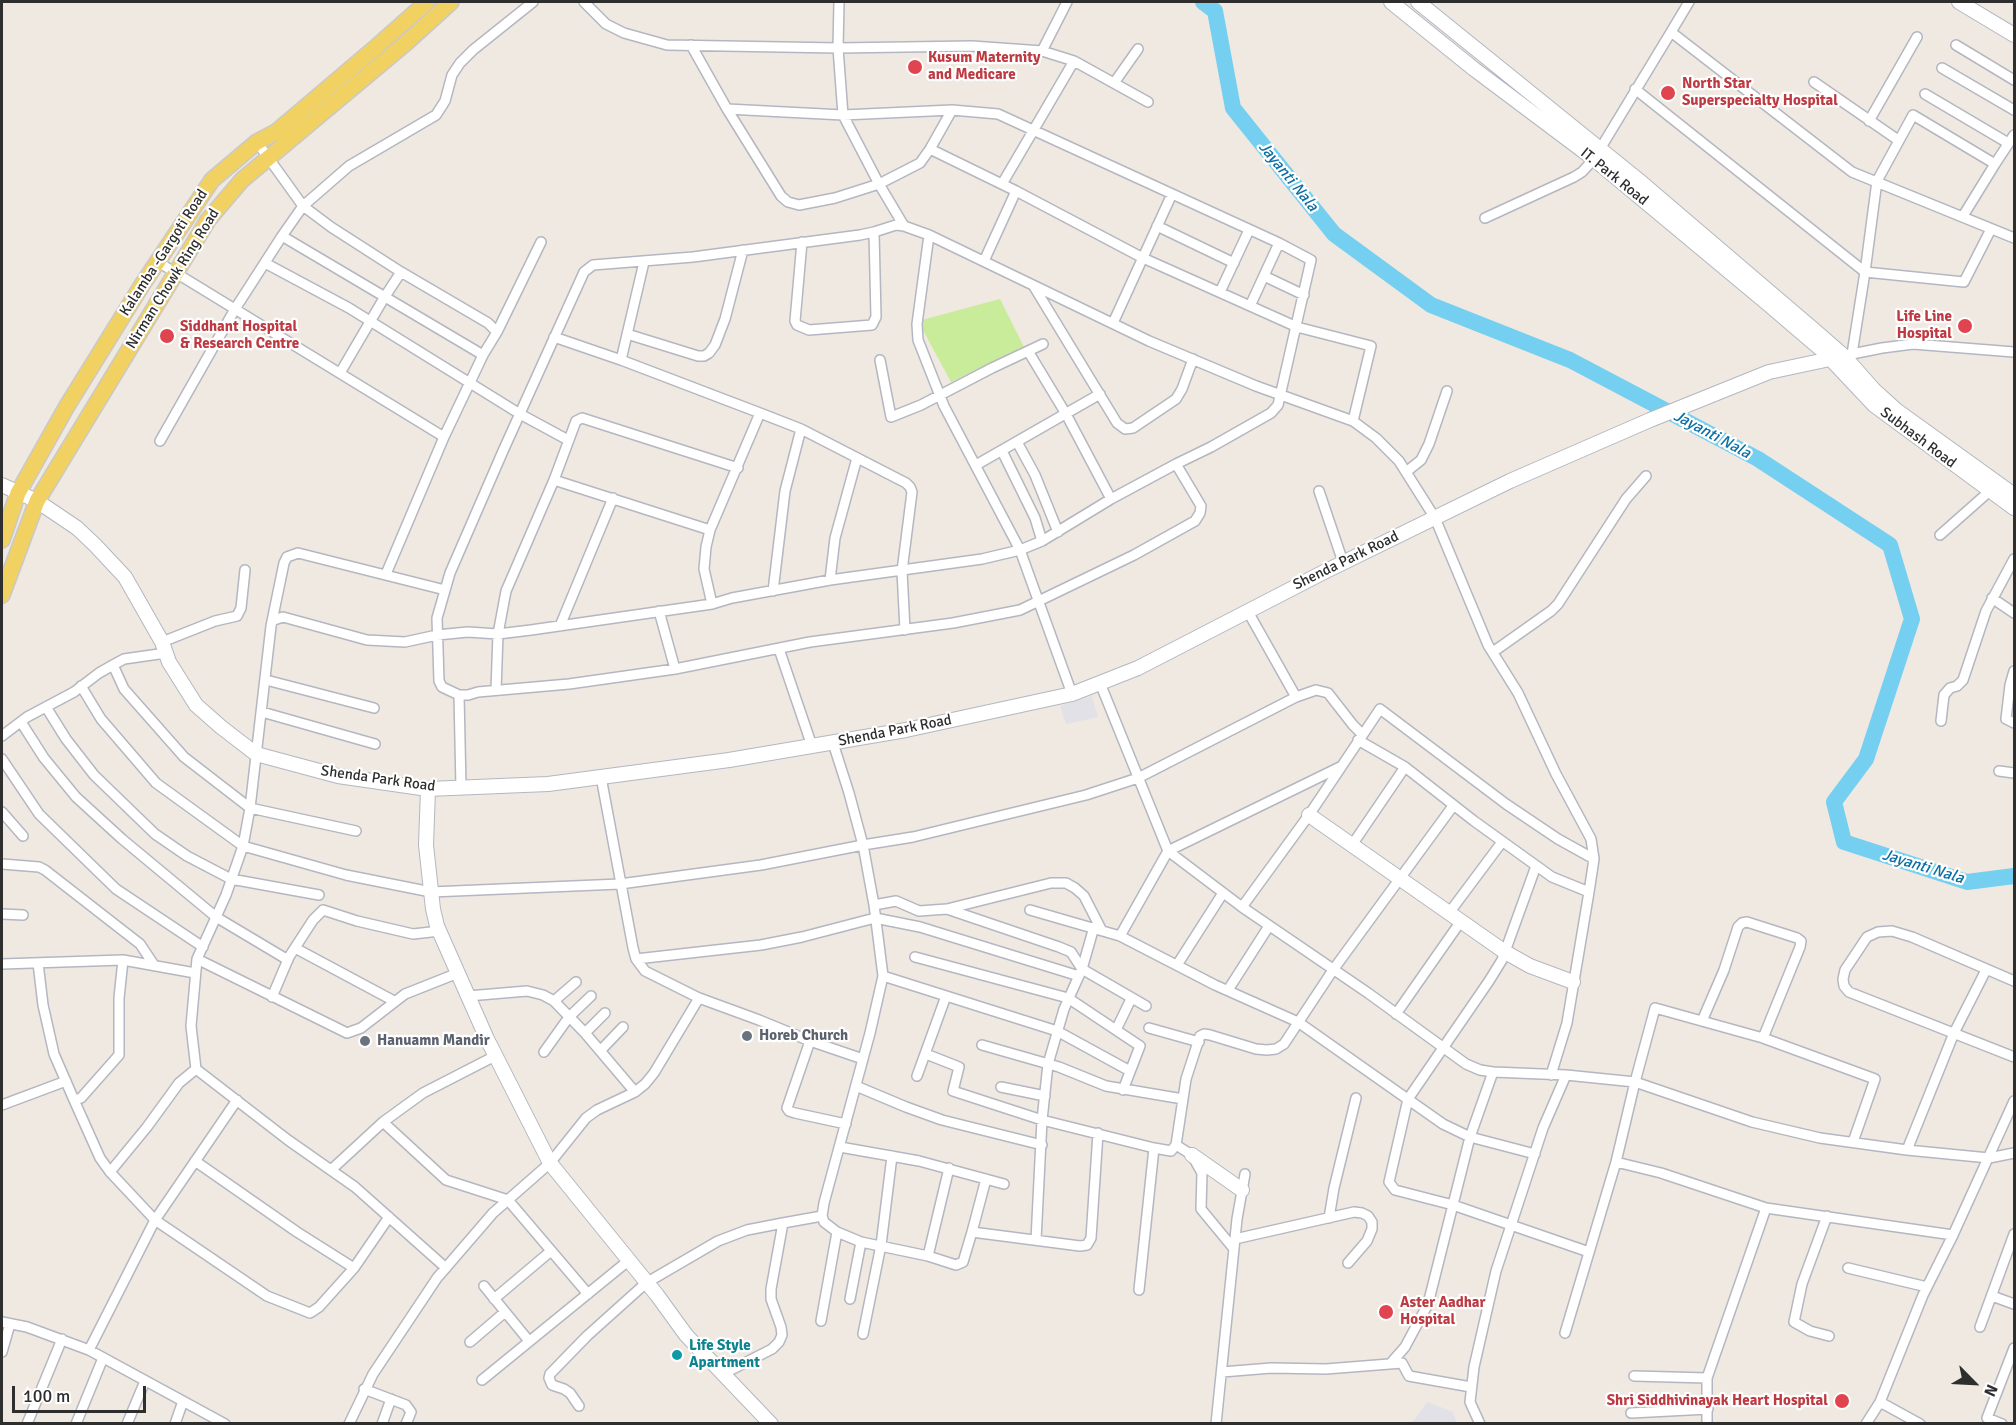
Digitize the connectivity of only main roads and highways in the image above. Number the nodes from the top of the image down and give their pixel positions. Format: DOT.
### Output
graph roads {
  1 [pos="427,2"];
  2 [pos="452,2"];
  3 [pos="1391,2"];
  4 [pos="1418,2"];
  5 [pos="1959,2"];
  6 [pos="2014,35"];
  7 [pos="1597,154"];
  8 [pos="1848,355"];
  9 [pos="1830,360"];
  10 [pos="2,485"];
  11 [pos="1994,487"];
  12 [pos="18,493"];
  13 [pos="2014,495"];
  14 [pos="37,501"];
  15 [pos="2014,508"];
  16 [pos="2,540"];
  17 [pos="2,596"];
  18 [pos="428,789"];
  19 [pos="1309,815"];
  20 [pos="1574,982"];
  21 [pos="1192,1155"];
  22 [pos="1242,1190"];
  23 [pos="771,1423"];
  1 -- 12 [label="main road, Kalamba -Gargoti Road"];
  2 -- 14 [label="main road, Nirman Chowk Ring Road"];
  3 -- 7 [label="main road, IT. Park Road"];
  4 -- 7 [label="main road, IT. Park Road"];
  5 -- 6 [label="main road"];
  7 -- 8 [label="main road, IT. Park Road"];
  7 -- 9 [label="main road, IT. Park Road"];
  8 -- 9 [label="main road, Shenda Park Road"];
  8 -- 11 [label="main road, Subhash Road"];
  9 -- 11 [label="main road, Subhash Road"];
  9 -- 18 [label="main road, Shenda Park Road"];
  10 -- 12 [label="main road, Shenda Park Road"];
  11 -- 13 [label="main road, Subhash Road"];
  11 -- 15 [label="main road, Subhash Road"];
  12 -- 14 [label="main road, Shenda Park Road"];
  12 -- 16 [label="main road, Kalamba -Gargoti Road"];
  14 -- 17 [label="main road, Nirman Chowk Ring Road"];
  14 -- 18 [label="main road, Shenda Park Road"];
  18 -- 23 [label="main road"];
  19 -- 20 [label="main road"];
  21 -- 22 [label="main road"];
}
